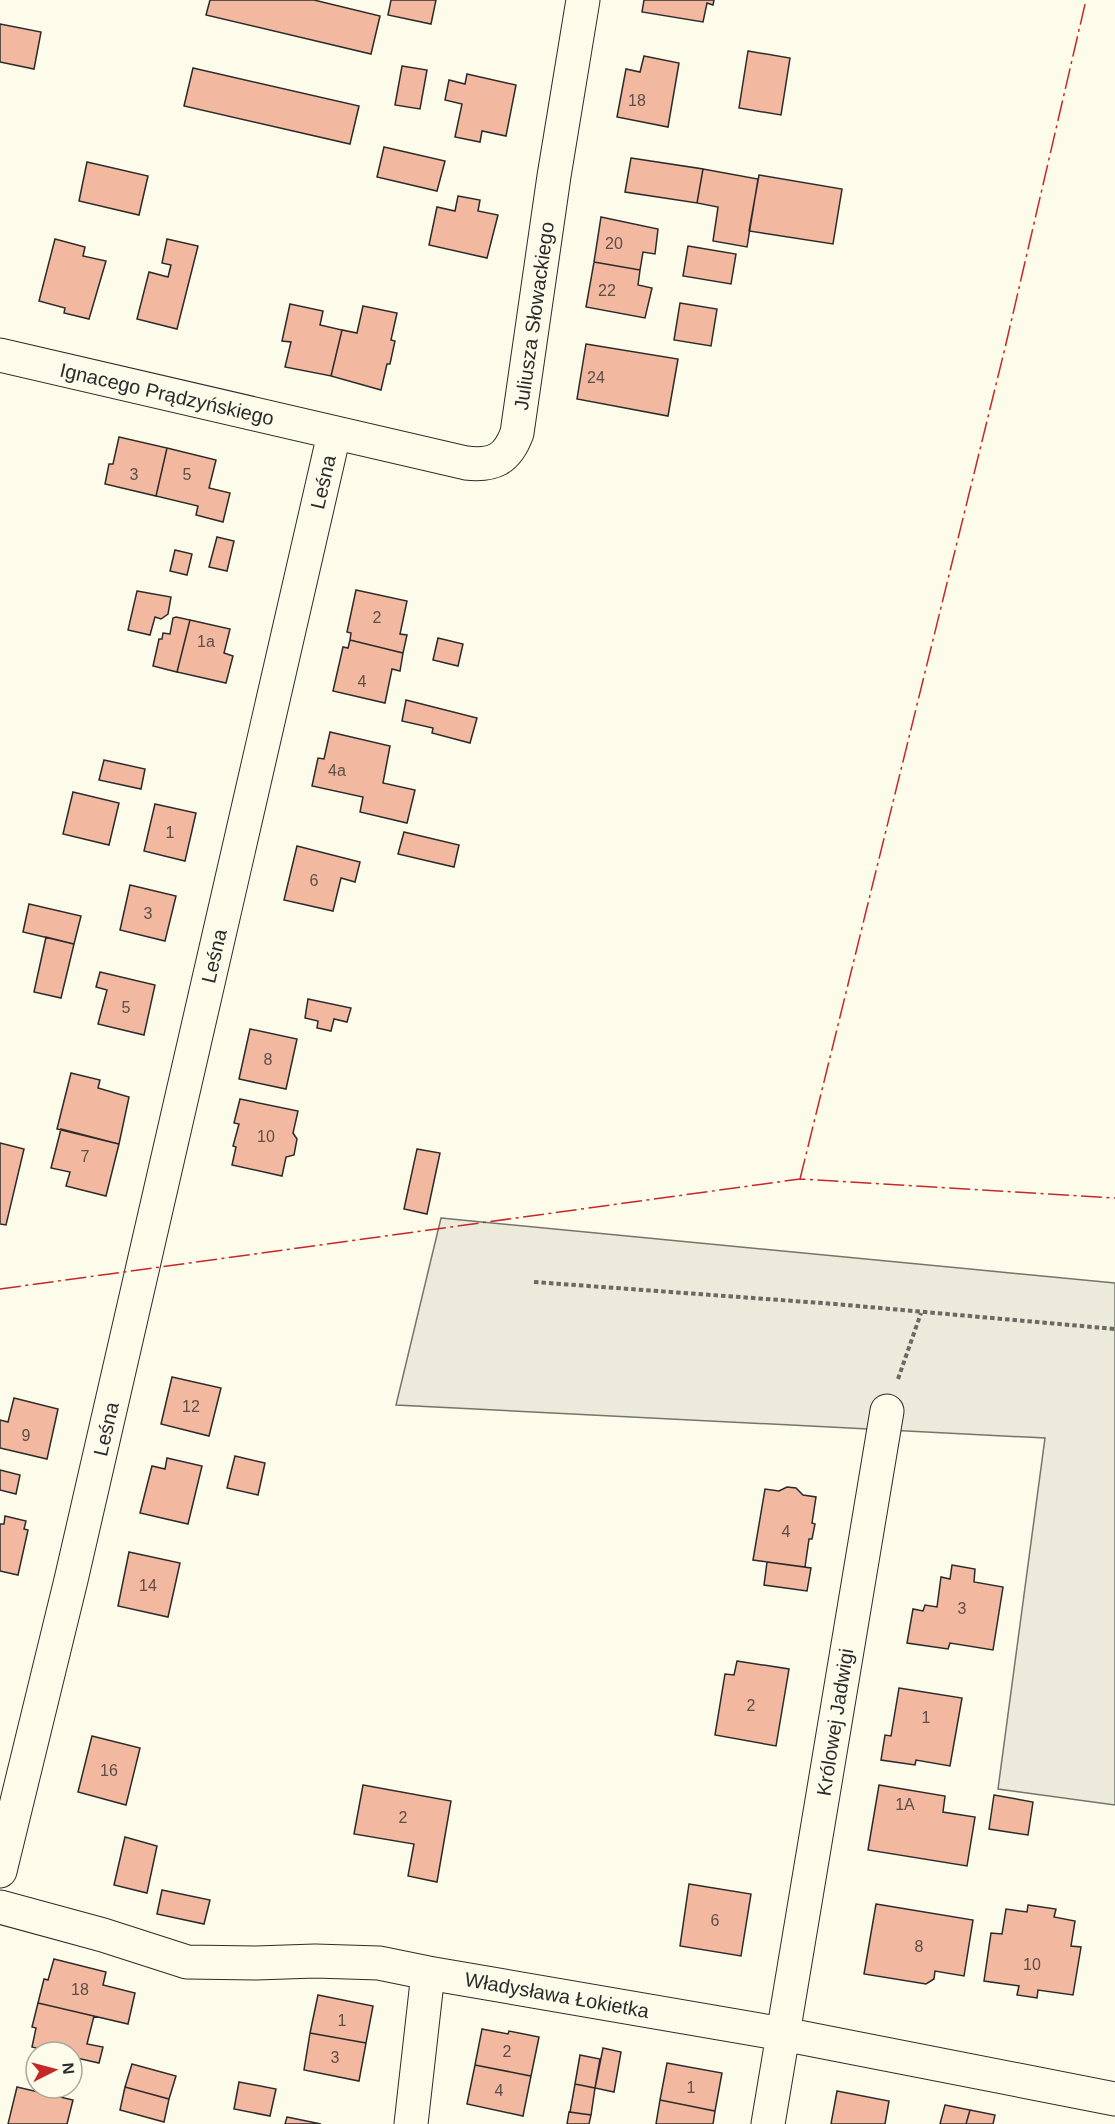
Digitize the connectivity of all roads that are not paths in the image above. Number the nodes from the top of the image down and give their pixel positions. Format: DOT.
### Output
graph roads {
  1 [pos="583,0"];
  2 [pos="0,355"];
  3 [pos="334,434"];
  4 [pos="887,1411"];
  5 [pos="0,1843"];
  6 [pos="0,1871"];
  7 [pos="0,1907"];
  8 [pos="428,1973"];
  9 [pos="783,2034"];
  10 [pos="1115,2099"];
  11 [pos="411,2124"];
  12 [pos="768,2124"];
  1 -- 3 [label="street, Juliusza Słowackiego"];
  2 -- 3 [label="street, Ignacego Prądzyńskiego"];
  3 -- 5 [label="street, Leśna"];
  3 -- 6 [label="street, Leśna"];
  4 -- 9 [label="street, Królowej Jadwigi"];
  7 -- 8 [label="street, Władysława Łokietka"];
  8 -- 9 [label="street, Władysława Łokietka"];
  8 -- 11 [label="street"];
  9 -- 10 [label="street, Władysława Łokietka"];
  9 -- 12 [label="street, Królowej Jadwigi"];
}
